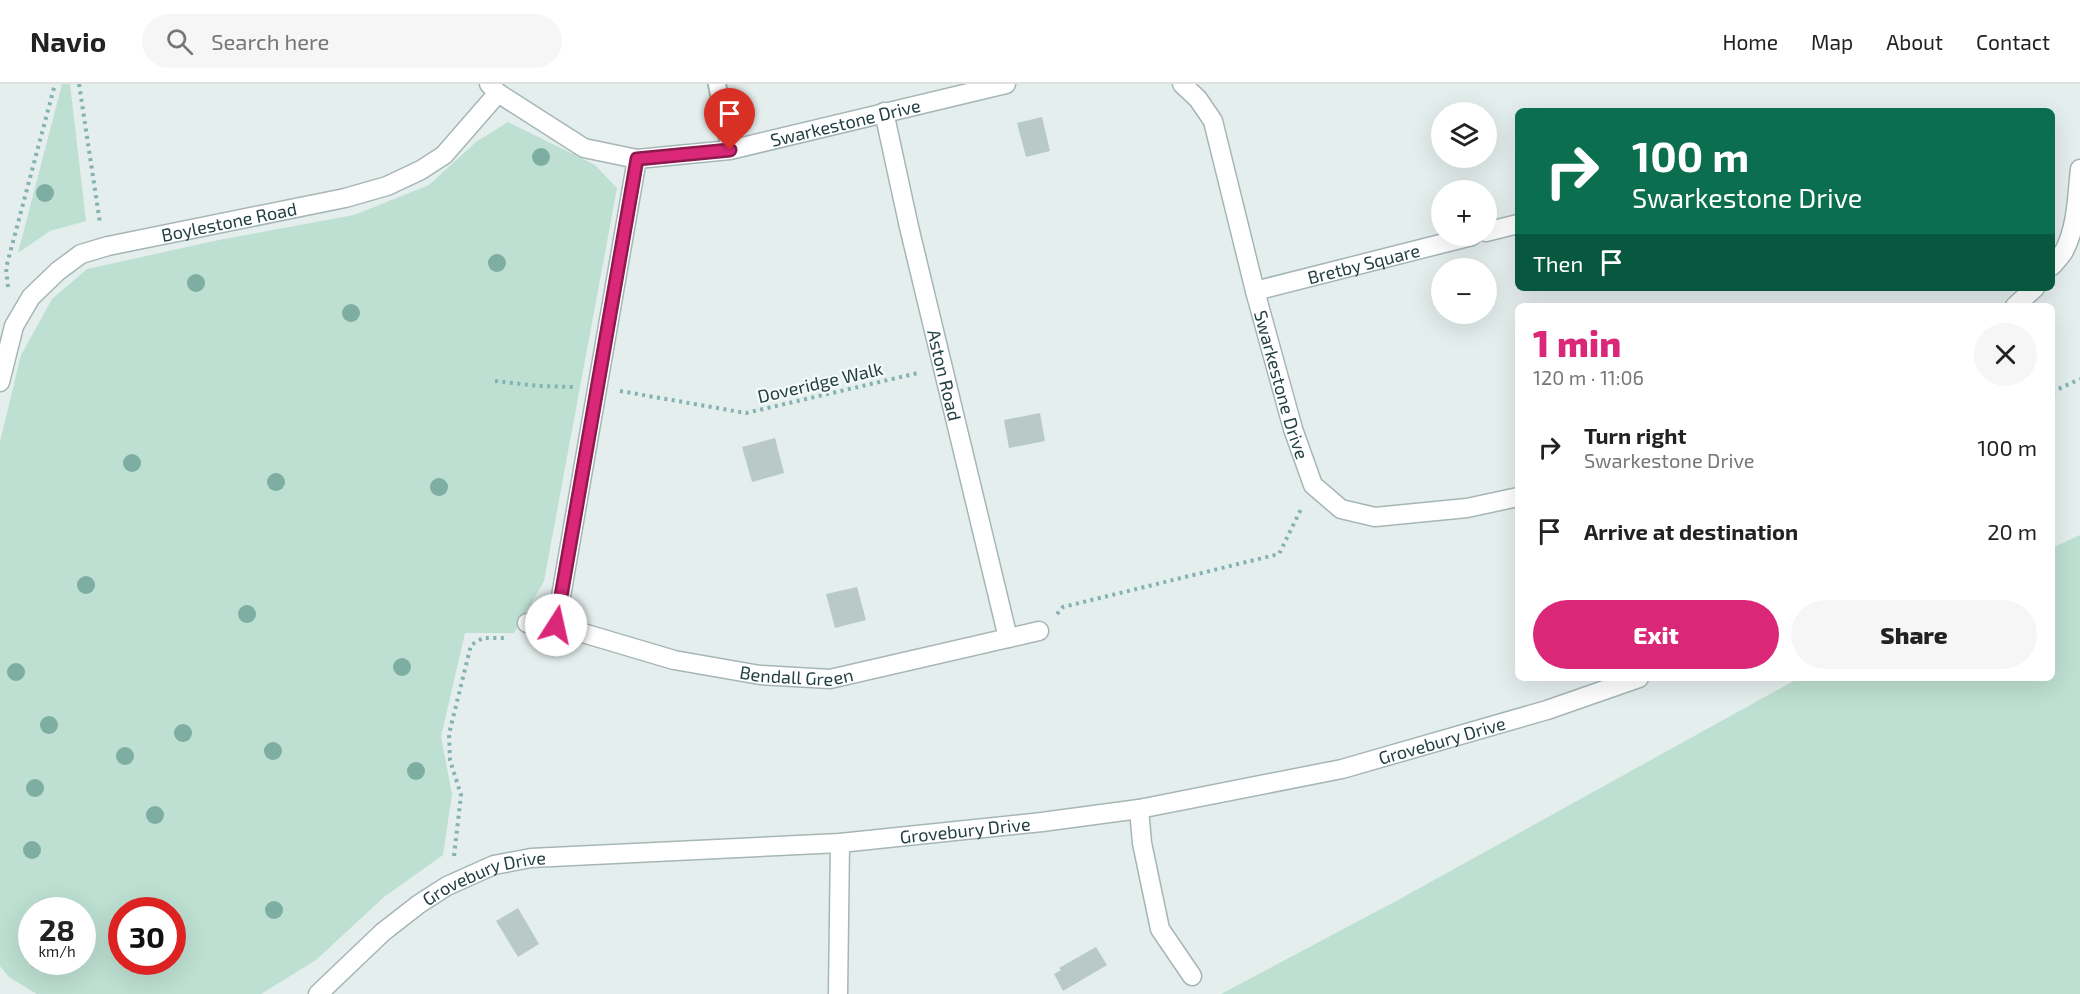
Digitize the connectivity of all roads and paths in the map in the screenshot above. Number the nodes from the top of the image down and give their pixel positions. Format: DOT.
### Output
graph roads {
  1 [pos="55,84"];
  2 [pos="79,84"];
  3 [pos="717,84"];
  4 [pos="1006,84"];
  5 [pos="1182,84"];
  6 [pos="493,89"];
  7 [pos="884,112"];
  8 [pos="730,150"];
  9 [pos="637,159"];
  10 [pos="2080,169"];
  11 [pos="1515,225"];
  12 [pos="1497,229"];
  13 [pos="108,246"];
  14 [pos="1433,246"];
  15 [pos="2055,262"];
  16 [pos="1255,291"];
  17 [pos="2032,291"];
  18 [pos="2018,303"];
  19 [pos="14,326"];
  20 [pos="942,367"];
  21 [pos="2080,379"];
  22 [pos="495,381"];
  23 [pos="0,382"];
  24 [pos="597,387"];
  25 [pos="2055,391"];
  26 [pos="1313,485"];
  27 [pos="1515,498"];
  28 [pos="527,623"];
  29 [pos="556,625"];
  30 [pos="1039,631"];
  31 [pos="1008,638"];
  32 [pos="1630,681"];
  33 [pos="1139,809"];
  34 [pos="840,843"];
  35 [pos="463,879"];
  36 [pos="1192,976"];
  37 [pos="318,994"];
  38 [pos="838,994"];
  1 -- 19 [label="path"];
  2 -- 13 [label="path"];
  3 -- 8 [label="lane"];
  4 -- 7 [label="street, Swarkestone Drive"];
  5 -- 16 [label="street, Swarkestone Drive"];
  6 -- 9 [label="street, Swarkestone Drive"];
  6 -- 13 [label="street, Boylestone Road"];
  7 -- 8 [label="street, Swarkestone Drive"];
  7 -- 20 [label="street, Aston Road"];
  8 -- 9 [label="street, Swarkestone Drive"];
  9 -- 24 [label="street"];
  10 -- 15 [label="street"];
  11 -- 12 [label="street"];
  13 -- 19 [label="street, Boylestone Road"];
  14 -- 16 [label="street, Bretby Square"];
  16 -- 26 [label="street, Swarkestone Drive"];
  17 -- 18 [label="street"];
  19 -- 23 [label="street, Boylestone Road"];
  20 -- 24 [label="path, Doveridge Walk"];
  20 -- 31 [label="street, Aston Road"];
  21 -- 25 [label="path"];
  22 -- 24 [label="path, Doveridge Walk"];
  24 -- 29 [label="street"];
  26 -- 27 [label="street, Swarkestone Drive"];
  26 -- 30 [label="path"];
  28 -- 29 [label="street, Bendall Green"];
  28 -- 35 [label="path"];
  29 -- 31 [label="street, Bendall Green"];
  30 -- 31 [label="street, Bendall Green"];
  32 -- 33 [label="street, Grovebury Drive"];
  33 -- 34 [label="street, Grovebury Drive"];
  33 -- 36 [label="street"];
  34 -- 35 [label="street, Grovebury Drive"];
  34 -- 38 [label="street"];
  35 -- 37 [label="street, Grovebury Drive"];
}
